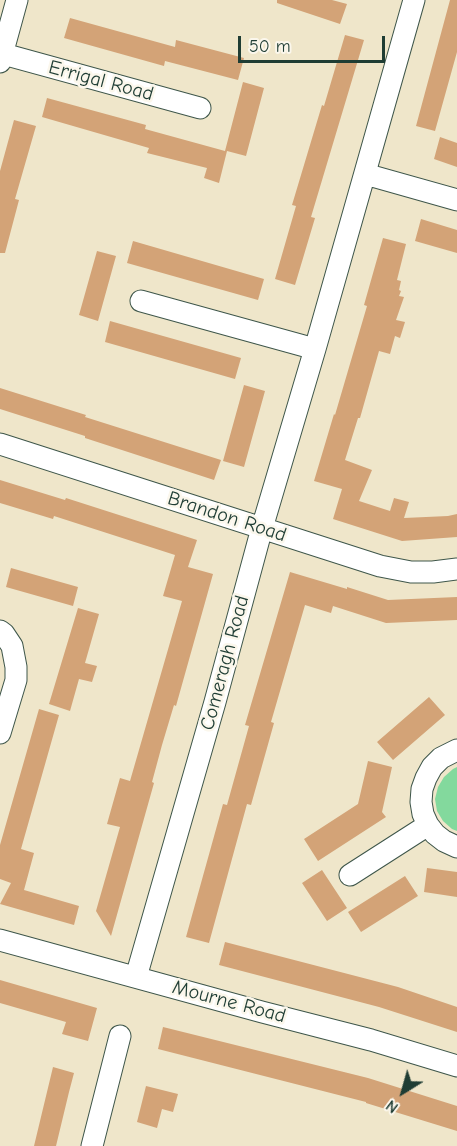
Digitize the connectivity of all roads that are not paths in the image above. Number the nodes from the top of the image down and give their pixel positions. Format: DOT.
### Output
graph roads {
  1 [pos="17,0"];
  2 [pos="414,0"];
  3 [pos="1,56"];
  4 [pos="200,108"];
  5 [pos="365,174"];
  6 [pos="457,200"];
  7 [pos="141,301"];
  8 [pos="315,349"];
  9 [pos="0,444"];
  10 [pos="262,528"];
  11 [pos="457,569"];
  12 [pos="0,631"];
  13 [pos="0,733"];
  14 [pos="457,750"];
  15 [pos="428,825"];
  16 [pos="457,848"];
  17 [pos="350,875"];
  18 [pos="0,939"];
  19 [pos="136,977"];
  20 [pos="120,1036"];
  21 [pos="457,1066"];
  22 [pos="92,1146"];
  1 -- 3 [label="street, Errigal Road"];
  2 -- 5 [label="street, Comeragh Road"];
  3 -- 4 [label="street, Errigal Road"];
  5 -- 6 [label="street"];
  5 -- 8 [label="street, Comeragh Road"];
  7 -- 8 [label="street"];
  8 -- 10 [label="street, Comeragh Road"];
  9 -- 10 [label="street, Brandon Road"];
  10 -- 11 [label="street, Brandon Road"];
  10 -- 19 [label="street, Comeragh Road"];
  12 -- 13 [label="street"];
  14 -- 15 [label="street"];
  15 -- 16 [label="street"];
  15 -- 17 [label="street"];
  18 -- 19 [label="street, Mourne Road"];
  19 -- 21 [label="street, Mourne Road"];
  20 -- 22 [label="street"];
}
